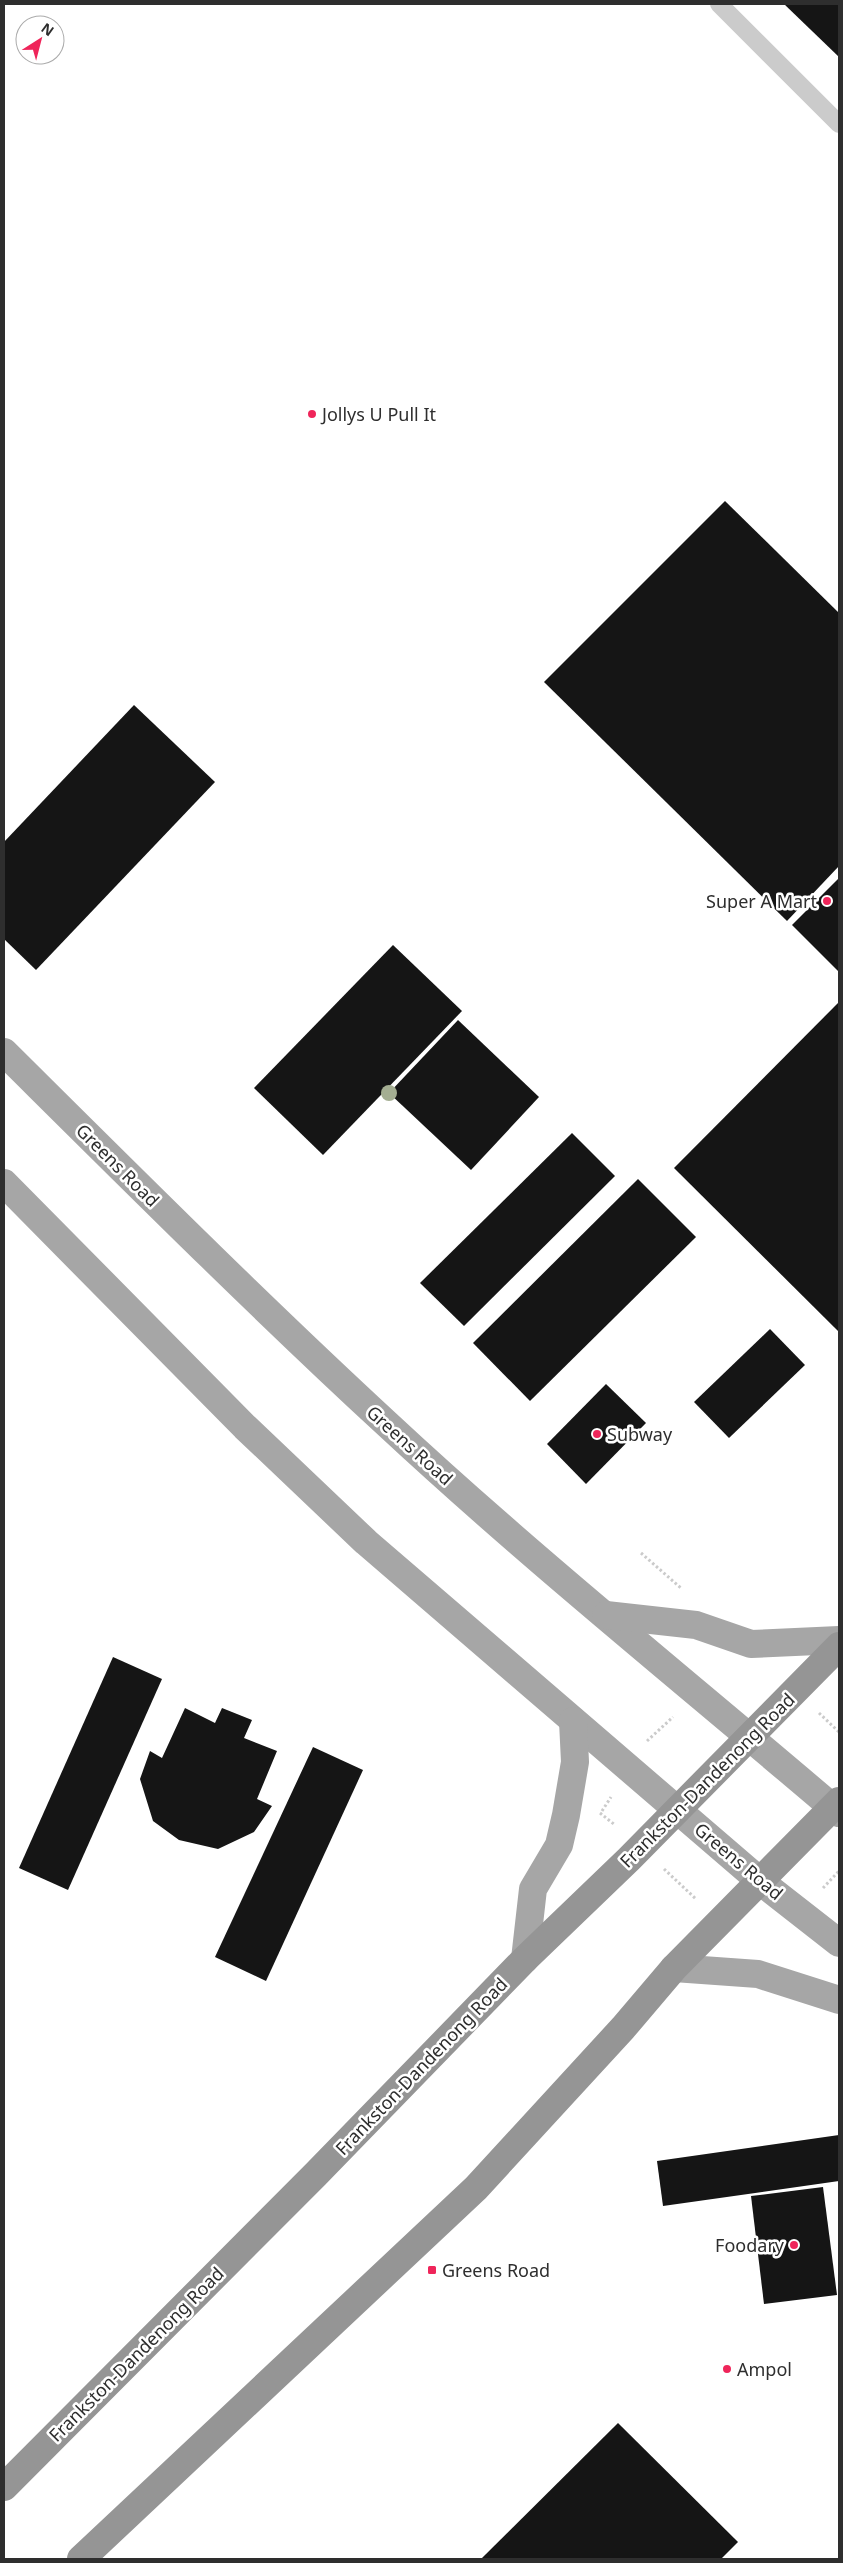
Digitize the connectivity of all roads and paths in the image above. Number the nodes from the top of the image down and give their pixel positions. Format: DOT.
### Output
graph roads {
  1 [pos="719,4"];
  2 [pos="839,124"];
  3 [pos="4,1052"];
  4 [pos="4,1183"];
  5 [pos="606,1615"];
  6 [pos="839,1640"];
  7 [pos="839,1646"];
  8 [pos="574,1721"];
  9 [pos="750,1738"];
  10 [pos="837,1808"];
  11 [pos="678,1810"];
  12 [pos="761,1882"];
  13 [pos="839,1943"];
  14 [pos="525,1959"];
  15 [pos="674,1968"];
  16 [pos="839,2000"];
  17 [pos="4,2487"];
  18 [pos="81,2559"];
  1 -- 2 [label="lane"];
  3 -- 5 [label="main road, Greens Road"];
  4 -- 8 [label="main road, Greens Road"];
  5 -- 6 [label="main road"];
  5 -- 9 [label="main road, Greens Road"];
  7 -- 9 [label="highway, Frankston-Dandenong Road"];
  8 -- 11 [label="main road, Greens Road"];
  8 -- 14 [label="main road"];
  9 -- 10 [label="main road, Greens Road"];
  9 -- 11 [label="highway, Frankston-Dandenong Road"];
  10 -- 12 [label="highway"];
  11 -- 12 [label="main road, Greens Road"];
  11 -- 14 [label="highway, Frankston-Dandenong Road"];
  12 -- 13 [label="main road, Greens Road"];
  12 -- 15 [label="highway"];
  14 -- 17 [label="highway, Frankston-Dandenong Road"];
  15 -- 16 [label="main road"];
  15 -- 18 [label="highway"];
}
